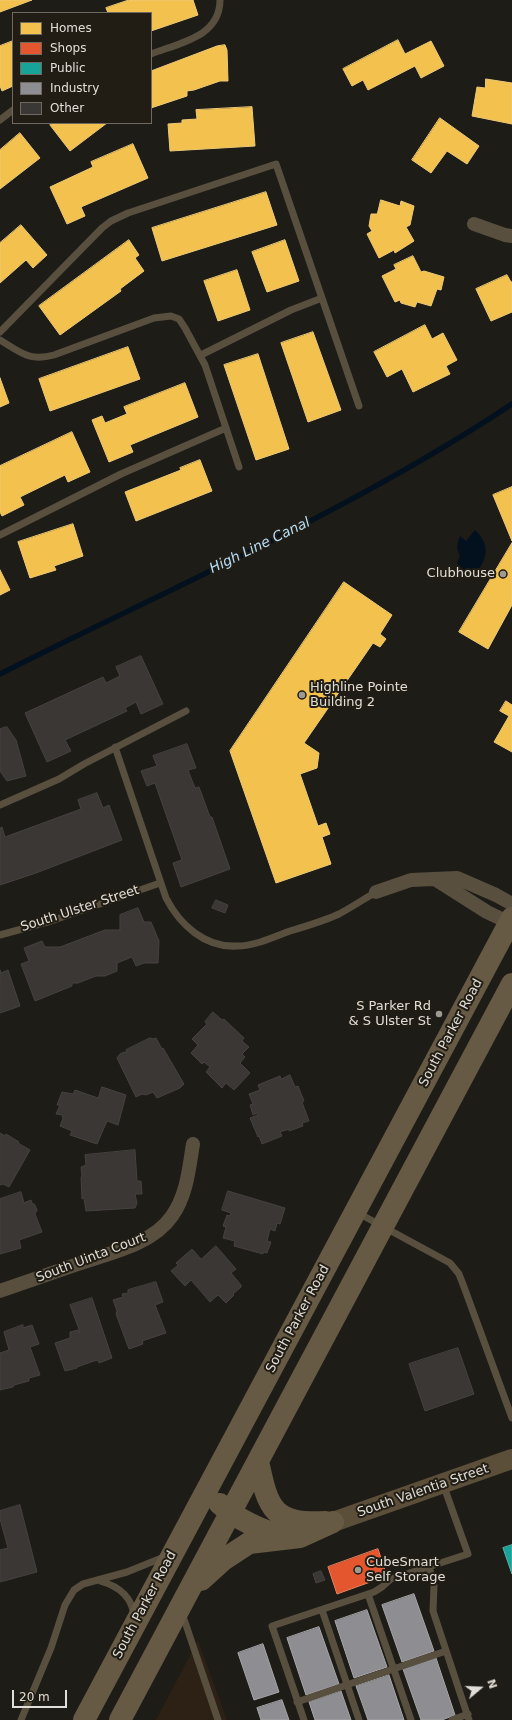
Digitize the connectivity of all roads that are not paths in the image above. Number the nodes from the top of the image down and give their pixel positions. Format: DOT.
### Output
graph roads {
  1 [pos="220,0"];
  2 [pos="152,54"];
  3 [pos="12,111"];
  4 [pos="0,120"];
  5 [pos="474,224"];
  6 [pos="512,236"];
  7 [pos="322,298"];
  8 [pos="0,332"];
  9 [pos="0,340"];
  10 [pos="201,355"];
  11 [pos="359,406"];
  12 [pos="226,428"];
  13 [pos="239,467"];
  14 [pos="0,534"];
  15 [pos="186,711"];
  16 [pos="115,747"];
  17 [pos="0,805"];
  18 [pos="436,879"];
  19 [pos="160,883"];
  20 [pos="376,892"];
  21 [pos="511,918"];
  22 [pos="0,935"];
  23 [pos="512,984"];
  24 [pos="193,1144"];
  25 [pos="356,1212"];
  26 [pos="383,1226"];
  27 [pos="0,1291"];
  28 [pos="512,1418"];
  29 [pos="512,1459"];
  30 [pos="258,1461"];
  31 [pos="210,1483"];
  32 [pos="443,1483"];
  33 [pos="231,1512"];
  34 [pos="334,1522"];
  35 [pos="294,1538"];
  36 [pos="175,1550"];
  37 [pos="429,1567"];
  38 [pos="100,1581"];
  39 [pos="368,1594"];
  40 [pos="185,1599"];
  41 [pos="322,1610"];
  42 [pos="134,1627"];
  43 [pos="446,1651"];
  44 [pos="394,1669"];
  45 [pos="347,1685"];
  46 [pos="297,1702"];
  47 [pos="468,1717"];
  48 [pos="21,1720"];
  49 [pos="84,1720"];
  50 [pos="120,1720"];
  51 [pos="218,1720"];
  52 [pos="304,1720"];
  53 [pos="359,1720"];
  54 [pos="411,1720"];
  55 [pos="452,1720"];
  1 -- 2 [label="lane"];
  3 -- 4 [label="lane"];
  5 -- 6 [label="street"];
  7 -- 8 [label="lane"];
  7 -- 10 [label="lane"];
  7 -- 11 [label="lane"];
  9 -- 10 [label="lane"];
  10 -- 12 [label="lane"];
  12 -- 13 [label="lane"];
  12 -- 14 [label="lane"];
  15 -- 16 [label="lane"];
  16 -- 17 [label="lane"];
  16 -- 19 [label="lane"];
  18 -- 20 [label="street"];
  18 -- 21 [label="street"];
  18 -- 21 [label="street"];
  19 -- 20 [label="lane"];
  19 -- 22 [label="lane, South Ulster Street"];
  21 -- 25 [label="main road, South Parker Road"];
  23 -- 26 [label="main road"];
  24 -- 27 [label="street, South Uinta Court"];
  25 -- 26 [label="lane"];
  25 -- 31 [label="main road, South Parker Road"];
  26 -- 28 [label="lane"];
  26 -- 30 [label="main road"];
  29 -- 32 [label="street, South Valentia Street"];
  30 -- 33 [label="main road"];
  30 -- 34 [label="main road"];
  31 -- 33 [label="main road"];
  31 -- 36 [label="main road, South Parker Road"];
  32 -- 34 [label="street, South Valentia Street"];
  32 -- 37 [label="lane"];
  33 -- 35 [label="main road"];
  33 -- 40 [label="main road"];
  34 -- 35 [label="main road"];
  35 -- 40 [label="main road"];
  36 -- 38 [label="lane"];
  36 -- 42 [label="main road, South Parker Road"];
  37 -- 39 [label="lane"];
  37 -- 43 [label="lane"];
  38 -- 42 [label="lane"];
  38 -- 48 [label="lane"];
  39 -- 41 [label="lane"];
  39 -- 44 [label="lane"];
  40 -- 50 [label="main road"];
  40 -- 51 [label="lane"];
  41 -- 45 [label="lane"];
  41 -- 46 [label="lane"];
  42 -- 49 [label="main road, South Parker Road"];
  43 -- 44 [label="lane"];
  43 -- 47 [label="lane"];
  44 -- 45 [label="lane"];
  44 -- 54 [label="lane"];
  45 -- 46 [label="lane"];
  45 -- 53 [label="lane"];
  46 -- 52 [label="lane"];
  47 -- 55 [label="lane"];
}
